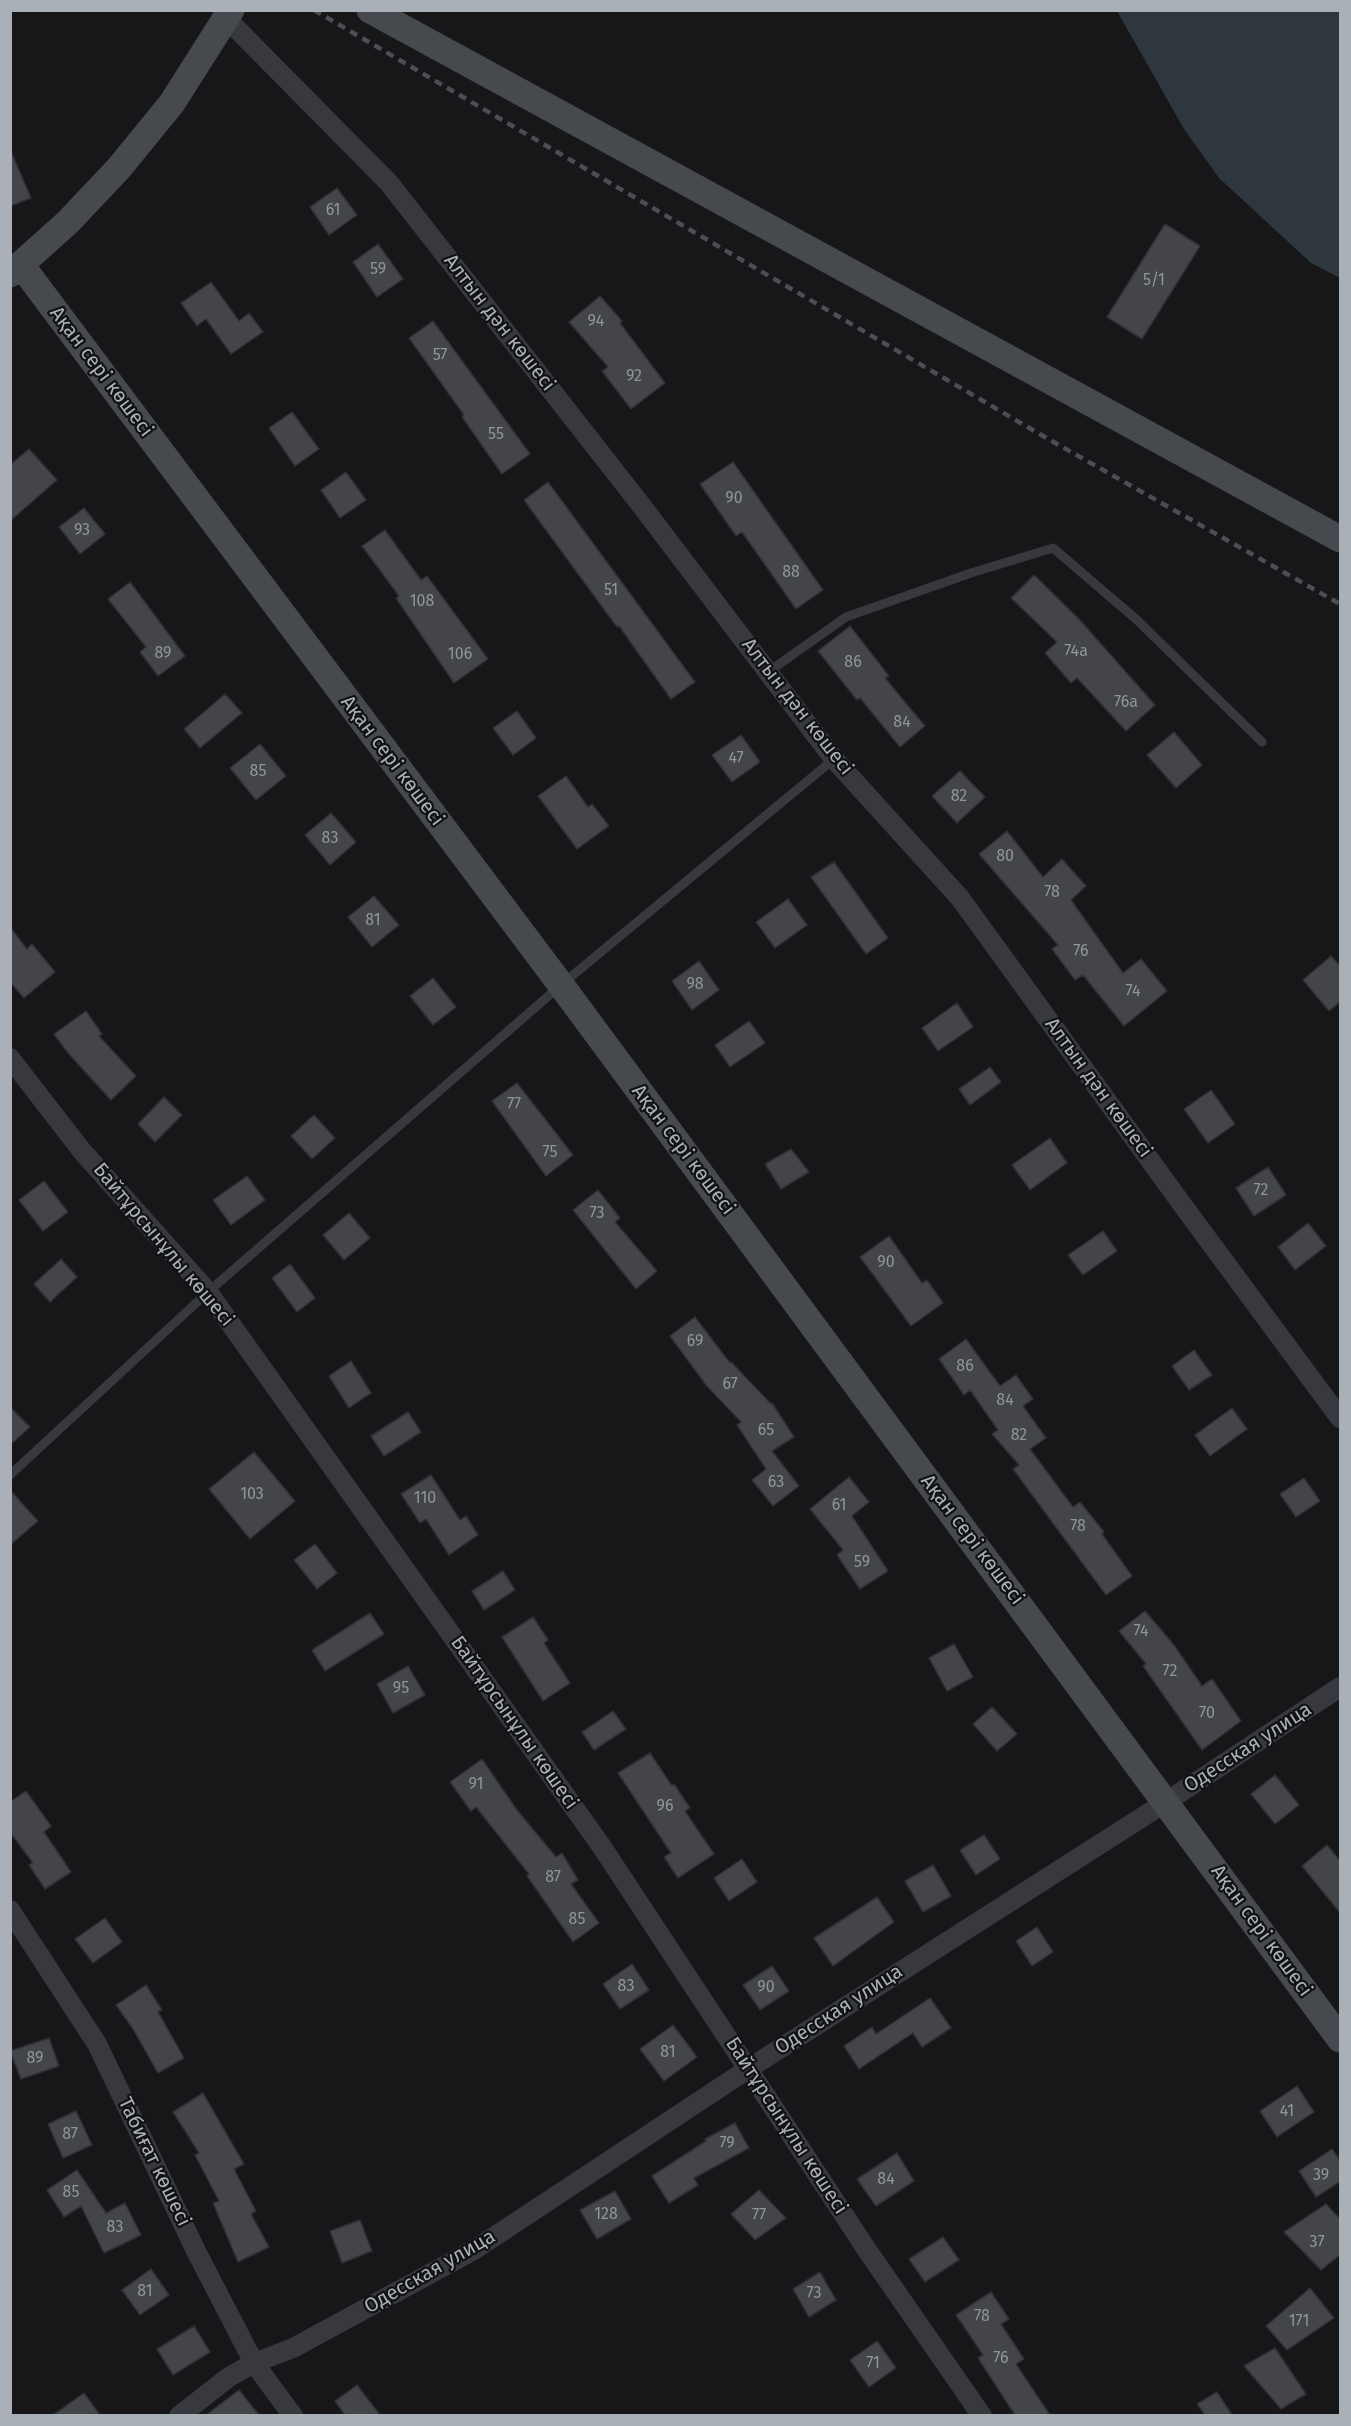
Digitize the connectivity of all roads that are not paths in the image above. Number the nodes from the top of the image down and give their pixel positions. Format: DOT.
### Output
graph roads {
  1 [pos="370,10"];
  2 [pos="228,14"];
  3 [pos="16,269"];
  4 [pos="1341,539"];
  5 [pos="768,672"];
  6 [pos="1262,742"];
  7 [pos="834,759"];
  8 [pos="561,986"];
  9 [pos="10,1058"];
  10 [pos="208,1292"];
  11 [pos="1341,1418"];
  12 [pos="10,1475"];
  13 [pos="1341,1687"];
  14 [pos="1166,1802"];
  15 [pos="10,1910"];
  16 [pos="1341,2039"];
  17 [pos="748,2068"];
  18 [pos="254,2363"];
  19 [pos="179,2415"];
  20 [pos="293,2415"];
  21 [pos="982,2415"];
  1 -- 4 [label="street"];
  2 -- 3 [label="street"];
  2 -- 5 [label="street, Алтын дән көшесі"];
  3 -- 8 [label="street, Ақан сері көшесі"];
  5 -- 6 [label="lane"];
  5 -- 7 [label="street, Алтын дән көшесі"];
  7 -- 8 [label="lane"];
  7 -- 11 [label="street, Алтын дән көшесі"];
  8 -- 10 [label="lane"];
  8 -- 14 [label="street, Ақан сері көшесі"];
  9 -- 10 [label="street, Байтұрсынұлы көшесі"];
  10 -- 12 [label="lane"];
  10 -- 17 [label="street, Байтұрсынұлы көшесі"];
  13 -- 14 [label="street, Одесская улица"];
  14 -- 16 [label="street, Ақан сері көшесі"];
  14 -- 17 [label="street, Одесская улица"];
  15 -- 18 [label="street, Табиғат көшесі"];
  17 -- 18 [label="street, Одесская улица"];
  17 -- 21 [label="street, Байтұрсынұлы көшесі"];
  18 -- 19 [label="street, Одесская улица"];
  18 -- 20 [label="street, Табиғат көшесі"];
}
